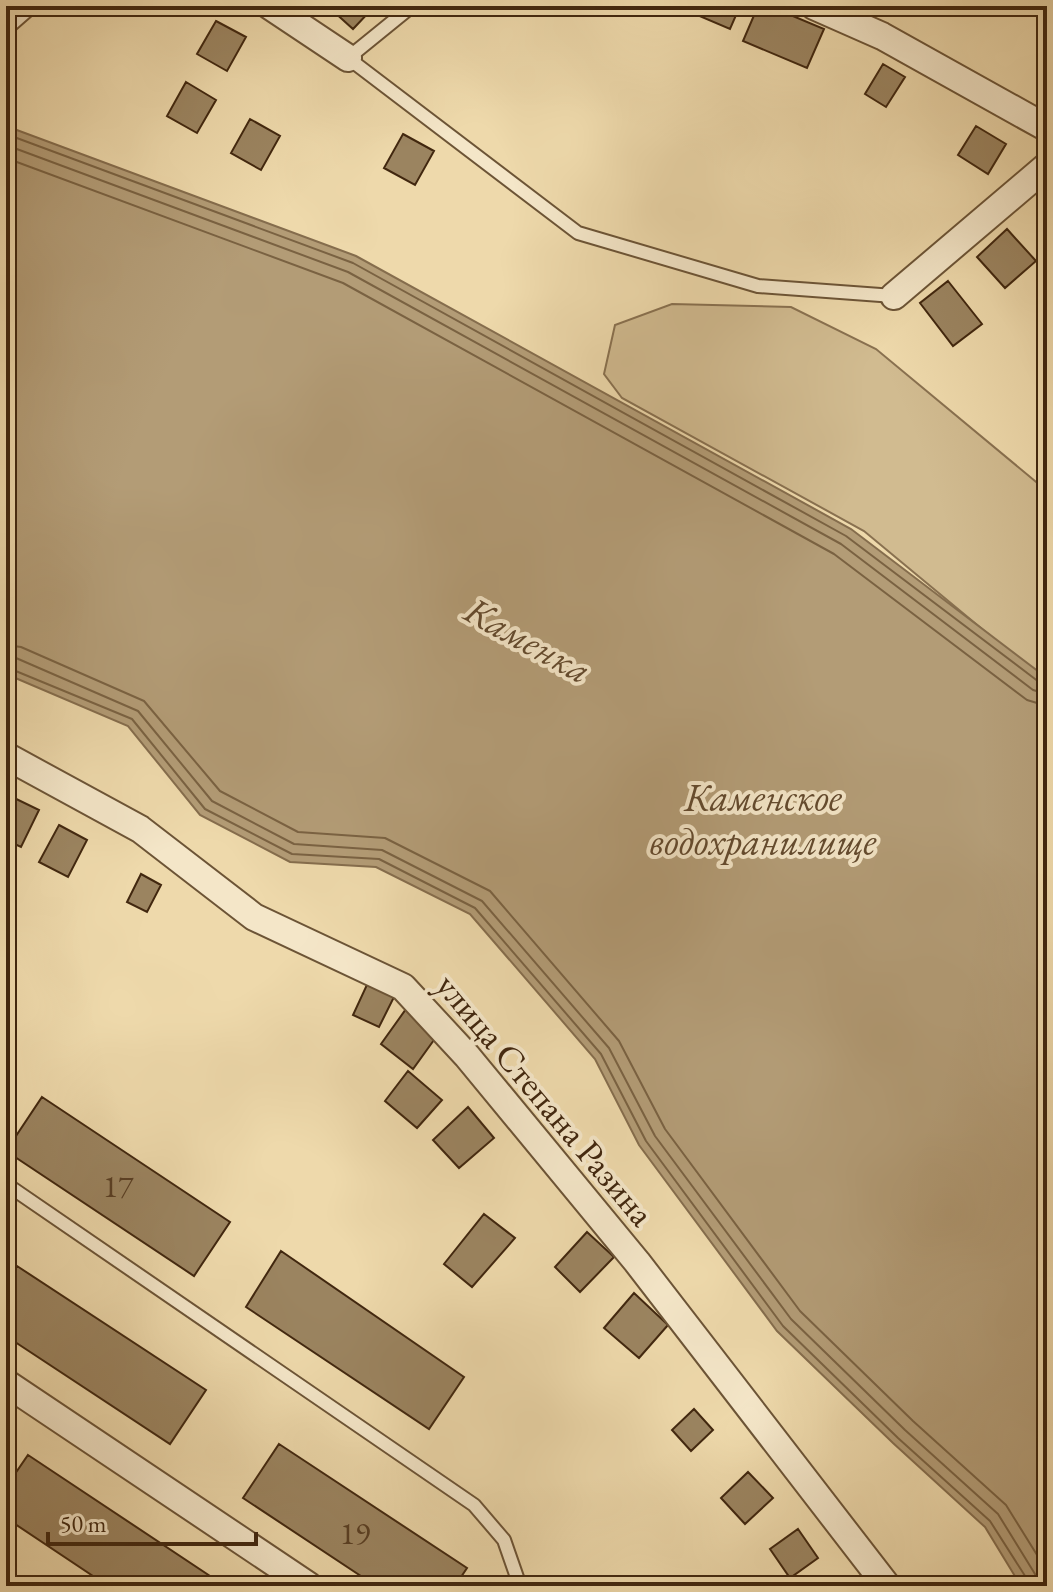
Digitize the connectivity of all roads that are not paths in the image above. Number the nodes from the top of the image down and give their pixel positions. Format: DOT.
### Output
graph roads {
  1 [pos="22,6"];
  2 [pos="270,6"];
  3 [pos="412,6"];
  4 [pos="814,6"];
  5 [pos="6,20"];
  6 [pos="348,58"];
  7 [pos="1047,128"];
  8 [pos="1047,166"];
  9 [pos="894,296"];
  10 [pos="6,756"];
  11 [pos="6,1184"];
  12 [pos="6,1383"];
  13 [pos="309,1586"];
  14 [pos="520,1586"];
  15 [pos="887,1586"];
  1 -- 5 [label="street"];
  2 -- 6 [label="street"];
  3 -- 6 [label="lane"];
  4 -- 7 [label="street"];
  6 -- 9 [label="lane"];
  8 -- 9 [label="street"];
  10 -- 15 [label="street, улица Степана Разина"];
  11 -- 14 [label="lane"];
  12 -- 13 [label="street"];
}
